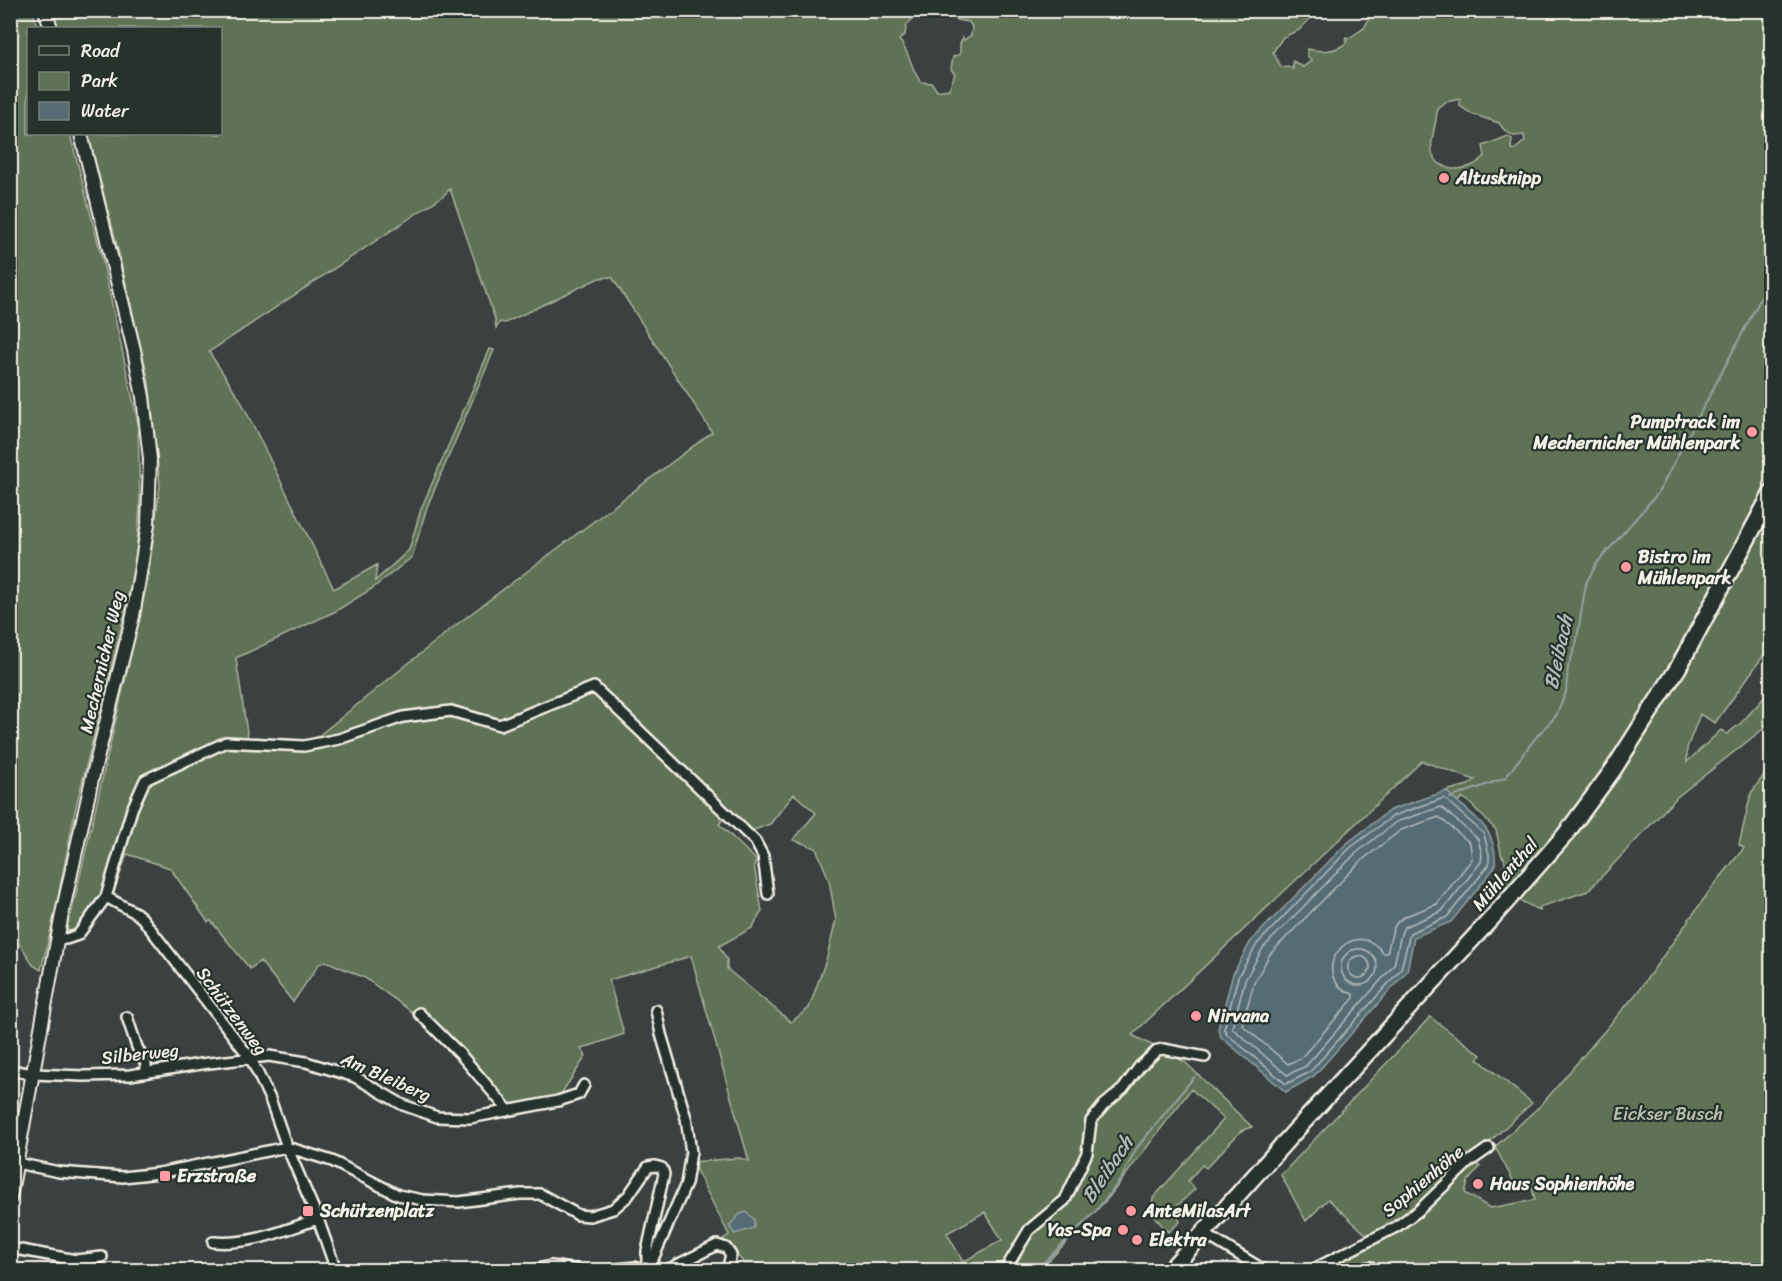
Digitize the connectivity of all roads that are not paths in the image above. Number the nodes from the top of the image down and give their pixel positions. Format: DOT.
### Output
graph roads {
  1 [pos="45,10"];
  2 [pos="51,27"];
  3 [pos="81,135"];
  4 [pos="1772,493"];
  5 [pos="768,894"];
  6 [pos="106,897"];
  7 [pos="58,938"];
  8 [pos="656,1010"];
  9 [pos="419,1013"];
  10 [pos="127,1017"];
  11 [pos="1204,1057"];
  12 [pos="251,1059"];
  13 [pos="10,1070"];
  14 [pos="146,1071"];
  15 [pos="33,1074"];
  16 [pos="584,1085"];
  17 [pos="508,1110"];
  18 [pos="287,1147"];
  19 [pos="1489,1148"];
  20 [pos="14,1163"];
  21 [pos="10,1198"];
  22 [pos="318,1219"];
  23 [pos="1203,1233"];
  24 [pos="213,1242"];
  25 [pos="10,1248"];
  26 [pos="102,1257"];
  27 [pos="1371,1267"];
  28 [pos="336,1270"];
  29 [pos="533,1270"];
  30 [pos="577,1270"];
  31 [pos="609,1270"];
  32 [pos="646,1270"];
  33 [pos="667,1270"];
  34 [pos="727,1270"];
  35 [pos="1005,1270"];
  36 [pos="1170,1270"];
  37 [pos="1264,1270"];
  38 [pos="1312,1270"];
  39 [pos="1353,1270"];
  1 -- 2 [label="street"];
  3 -- 7 [label="street, Mechernicher Weg"];
  4 -- 23 [label="main road, Mühlenthal"];
  5 -- 6 [label="street"];
  6 -- 7 [label="street"];
  6 -- 12 [label="street, Schützenweg"];
  7 -- 15 [label="street, Mechernicher Weg"];
  8 -- 32 [label="street"];
  9 -- 17 [label="street"];
  10 -- 14 [label="street"];
  11 -- 35 [label="street"];
  12 -- 14 [label="street, Silberweg"];
  12 -- 17 [label="street, Am Bleiberg"];
  12 -- 18 [label="street, Schützenweg"];
  13 -- 15 [label="street, Silberweg"];
  14 -- 15 [label="street, Silberweg"];
  15 -- 20 [label="street, Mechernicher Weg"];
  16 -- 17 [label="street, Am Bleiberg"];
  18 -- 20 [label="street"];
  18 -- 22 [label="street, Schützenweg"];
  18 -- 32 [label="street"];
  19 -- 38 [label="street, Sophienhöhe"];
  20 -- 21 [label="street, Mechernicher Weg"];
  22 -- 24 [label="street"];
  22 -- 28 [label="street, Schützenweg"];
  23 -- 36 [label="main road, Mühlenthal"];
  23 -- 37 [label="street"];
  25 -- 26 [label="street"];
  27 -- 39 [label="street"];
  29 -- 30 [label="street"];
  31 -- 32 [label="street"];
  33 -- 34 [label="street"];
}
